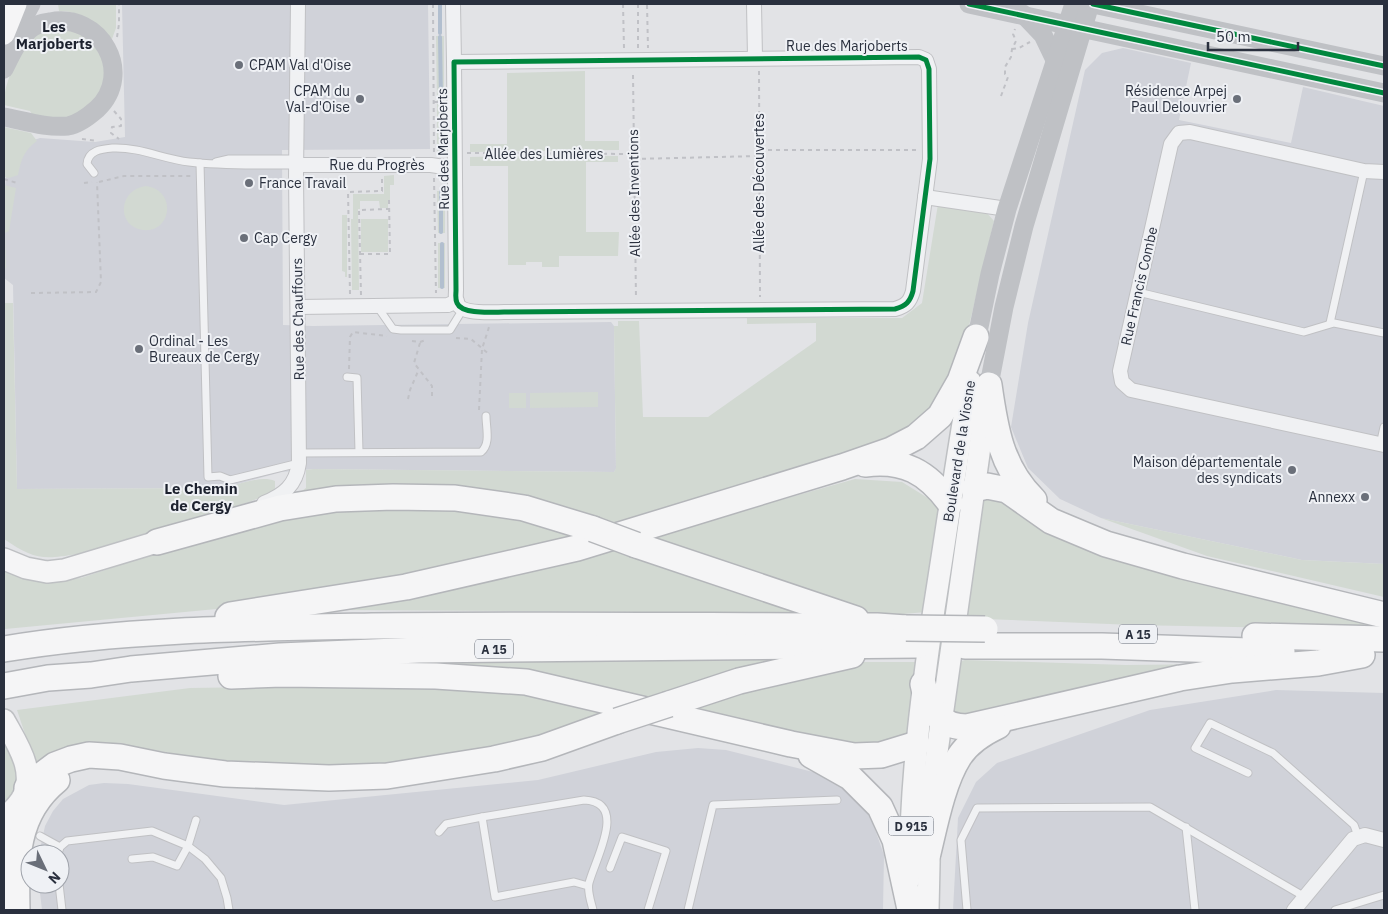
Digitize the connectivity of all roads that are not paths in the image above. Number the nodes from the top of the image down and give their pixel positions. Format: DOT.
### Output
graph roads {
  1 [pos="16,4"];
  2 [pos="31,4"];
  3 [pos="298,4"];
  4 [pos="453,4"];
  5 [pos="754,4"];
  6 [pos="969,4"];
  7 [pos="1074,4"];
  8 [pos="1092,4"];
  9 [pos="1128,8"];
  10 [pos="1022,14"];
  11 [pos="1075,26"];
  12 [pos="4,34"];
  13 [pos="1115,34"];
  14 [pos="4,55"];
  15 [pos="757,58"];
  16 [pos="1055,60"];
  17 [pos="454,62"];
  18 [pos="1384,66"];
  19 [pos="4,69"];
  20 [pos="1069,72"];
  21 [pos="1384,93"];
  22 [pos="4,117"];
  23 [pos="297,162"];
  24 [pos="200,163"];
  25 [pos="1364,171"];
  26 [pos="94,172"];
  27 [pos="1384,172"];
  28 [pos="455,175"];
  29 [pos="925,197"];
  30 [pos="1007,209"];
  31 [pos="1138,292"];
  32 [pos="460,305"];
  33 [pos="377,306"];
  34 [pos="298,308"];
  35 [pos="1330,323"];
  36 [pos="1384,333"];
  37 [pos="976,337"];
  38 [pos="348,373"];
  39 [pos="980,383"];
  40 [pos="486,416"];
  41 [pos="1384,427"];
  42 [pos="1382,445"];
  43 [pos="359,452"];
  44 [pos="299,458"];
  45 [pos="842,467"];
  46 [pos="974,489"];
  47 [pos="950,503"];
  48 [pos="1072,531"];
  49 [pos="157,542"];
  50 [pos="4,546"];
  51 [pos="965,554"];
  52 [pos="112,556"];
  53 [pos="4,559"];
  54 [pos="1384,615"];
  55 [pos="877,626"];
  56 [pos="218,628"];
  57 [pos="908,639"];
  58 [pos="1384,639"];
  59 [pos="4,649"];
  60 [pos="1373,655"];
  61 [pos="91,675"];
  62 [pos="923,684"];
  63 [pos="4,686"];
  64 [pos="1025,713"];
  65 [pos="941,719"];
  66 [pos="4,720"];
  67 [pos="791,744"];
  68 [pos="916,744"];
  69 [pos="164,766"];
  70 [pos="1248,773"];
  71 [pos="27,788"];
  72 [pos="836,800"];
  73 [pos="6,815"];
  74 [pos="482,817"];
  75 [pos="196,820"];
  76 [pos="1186,827"];
  77 [pos="439,832"];
  78 [pos="40,836"];
  79 [pos="1358,836"];
  80 [pos="1384,840"];
  81 [pos="50,844"];
  82 [pos="64,844"];
  83 [pos="188,846"];
  84 [pos="928,853"];
  85 [pos="132,859"];
  86 [pos="610,868"];
  87 [pos="588,886"];
  88 [pos="60,894"];
  89 [pos="1384,895"];
  90 [pos="1305,897"];
  91 [pos="13,910"];
  92 [pos="17,910"];
  93 [pos="62,910"];
  94 [pos="229,910"];
  95 [pos="593,910"];
  96 [pos="648,910"];
  97 [pos="688,910"];
  98 [pos="916,910"];
  99 [pos="967,910"];
  100 [pos="1195,910"];
  101 [pos="1294,910"];
  102 [pos="1335,910"];
  1 -- 12 [label="main road"];
  2 -- 14 [label="main road"];
  3 -- 23 [label="street, Rue des Chauffours"];
  4 -- 17 [label="street, Rue des Marjoberts"];
  5 -- 15 [label="street"];
  6 -- 10 [label="main road"];
  7 -- 11 [label="main road, Boulevard de la Viosne"];
  8 -- 9 [label="main road"];
  8 -- 11 [label="main road, Boulevard de la Viosne"];
  9 -- 18 [label="main road"];
  10 -- 11 [label="main road"];
  10 -- 16 [label="main road"];
  11 -- 13 [label="main road"];
  11 -- 16 [label="main road, Boulevard de la Viosne"];
  11 -- 20 [label="main road, Boulevard de la Viosne"];
  13 -- 20 [label="main road"];
  13 -- 21 [label="main road"];
  15 -- 17 [label="street, Rue des Marjoberts"];
  15 -- 29 [label="street, Rue des Marjoberts"];
  16 -- 30 [label="main road, Boulevard de la Viosne / D 915"];
  17 -- 28 [label="street, Rue des Marjoberts"];
  19 -- 22 [label="main road"];
  20 -- 39 [label="main road, Boulevard de la Viosne / D 915"];
  23 -- 24 [label="lane"];
  23 -- 28 [label="street, Rue du Progrès"];
  23 -- 34 [label="street, Rue des Chauffours"];
  24 -- 26 [label="lane"];
  24 -- 44 [label="lane"];
  25 -- 27 [label="street, Rue Francis Combe"];
  25 -- 31 [label="street, Rue Francis Combe"];
  25 -- 35 [label="lane"];
  28 -- 32 [label="street, Rue des Marjoberts"];
  29 -- 30 [label="street"];
  29 -- 32 [label="street, Rue des Marjoberts"];
  30 -- 37 [label="main road, Boulevard de la Viosne / D 915"];
  31 -- 35 [label="lane"];
  31 -- 42 [label="street, Rue Francis Combe"];
  32 -- 33 [label="street"];
  32 -- 33 [label="lane"];
  33 -- 34 [label="street"];
  34 -- 44 [label="street, Rue des Chauffours"];
  35 -- 36 [label="lane"];
  37 -- 39 [label="main road, Boulevard de la Viosne / D 915"];
  37 -- 45 [label="highway"];
  38 -- 43 [label="lane"];
  39 -- 46 [label="main road, Boulevard de la Viosne / D 915"];
  39 -- 47 [label="main road, Boulevard de la Viosne / D 915"];
  39 -- 48 [label="highway"];
  40 -- 43 [label="lane"];
  41 -- 42 [label="lane"];
  43 -- 44 [label="lane"];
  44 -- 49 [label="street, Rue des Chauffours"];
  45 -- 47 [label="highway"];
  45 -- 56 [label="highway"];
  46 -- 47 [label="main road"];
  46 -- 48 [label="highway"];
  46 -- 51 [label="main road, Boulevard de la Viosne / D 915"];
  47 -- 51 [label="main road"];
  47 -- 62 [label="main road, Boulevard de la Viosne / D 915"];
  48 -- 54 [label="highway"];
  49 -- 52 [label="main road"];
  49 -- 55 [label="highway, bridge"];
  50 -- 52 [label="main road"];
  51 -- 65 [label="main road, Boulevard de la Viosne / D 915"];
  52 -- 53 [label="main road"];
  55 -- 56 [label="highway, A 15"];
  55 -- 57 [label="highway, A 15"];
  56 -- 59 [label="highway, A 15"];
  57 -- 58 [label="highway, A 15, bridge"];
  57 -- 60 [label="highway, A 15"];
  57 -- 61 [label="highway, A 15"];
  57 -- 69 [label="highway, bridge"];
  60 -- 64 [label="highway"];
  61 -- 63 [label="highway, A 15"];
  61 -- 67 [label="highway"];
  62 -- 65 [label="highway"];
  62 -- 68 [label="main road, Boulevard de la Viosne / D 915"];
  64 -- 65 [label="highway"];
  64 -- 84 [label="highway"];
  65 -- 68 [label="main road"];
  65 -- 84 [label="main road, Boulevard de la Viosne / D 915"];
  66 -- 71 [label="main road"];
  67 -- 68 [label="highway"];
  67 -- 98 [label="highway"];
  68 -- 98 [label="main road, Boulevard de la Viosne / D 915"];
  69 -- 71 [label="highway"];
  69 -- 92 [label="highway"];
  70 -- 79 [label="lane"];
  71 -- 73 [label="main road"];
  72 -- 97 [label="lane"];
  73 -- 91 [label="main road"];
  74 -- 77 [label="lane"];
  74 -- 87 [label="lane"];
  74 -- 87 [label="lane"];
  75 -- 83 [label="lane"];
  76 -- 90 [label="lane"];
  76 -- 99 [label="lane"];
  76 -- 100 [label="lane"];
  78 -- 81 [label="lane"];
  79 -- 80 [label="street"];
  79 -- 90 [label="street"];
  82 -- 83 [label="lane"];
  83 -- 85 [label="lane"];
  83 -- 94 [label="lane"];
  84 -- 98 [label="main road, Boulevard de la Viosne / D 915"];
  86 -- 96 [label="lane"];
  87 -- 95 [label="lane"];
  88 -- 93 [label="lane"];
  89 -- 102 [label="lane"];
  90 -- 101 [label="street"];
}
